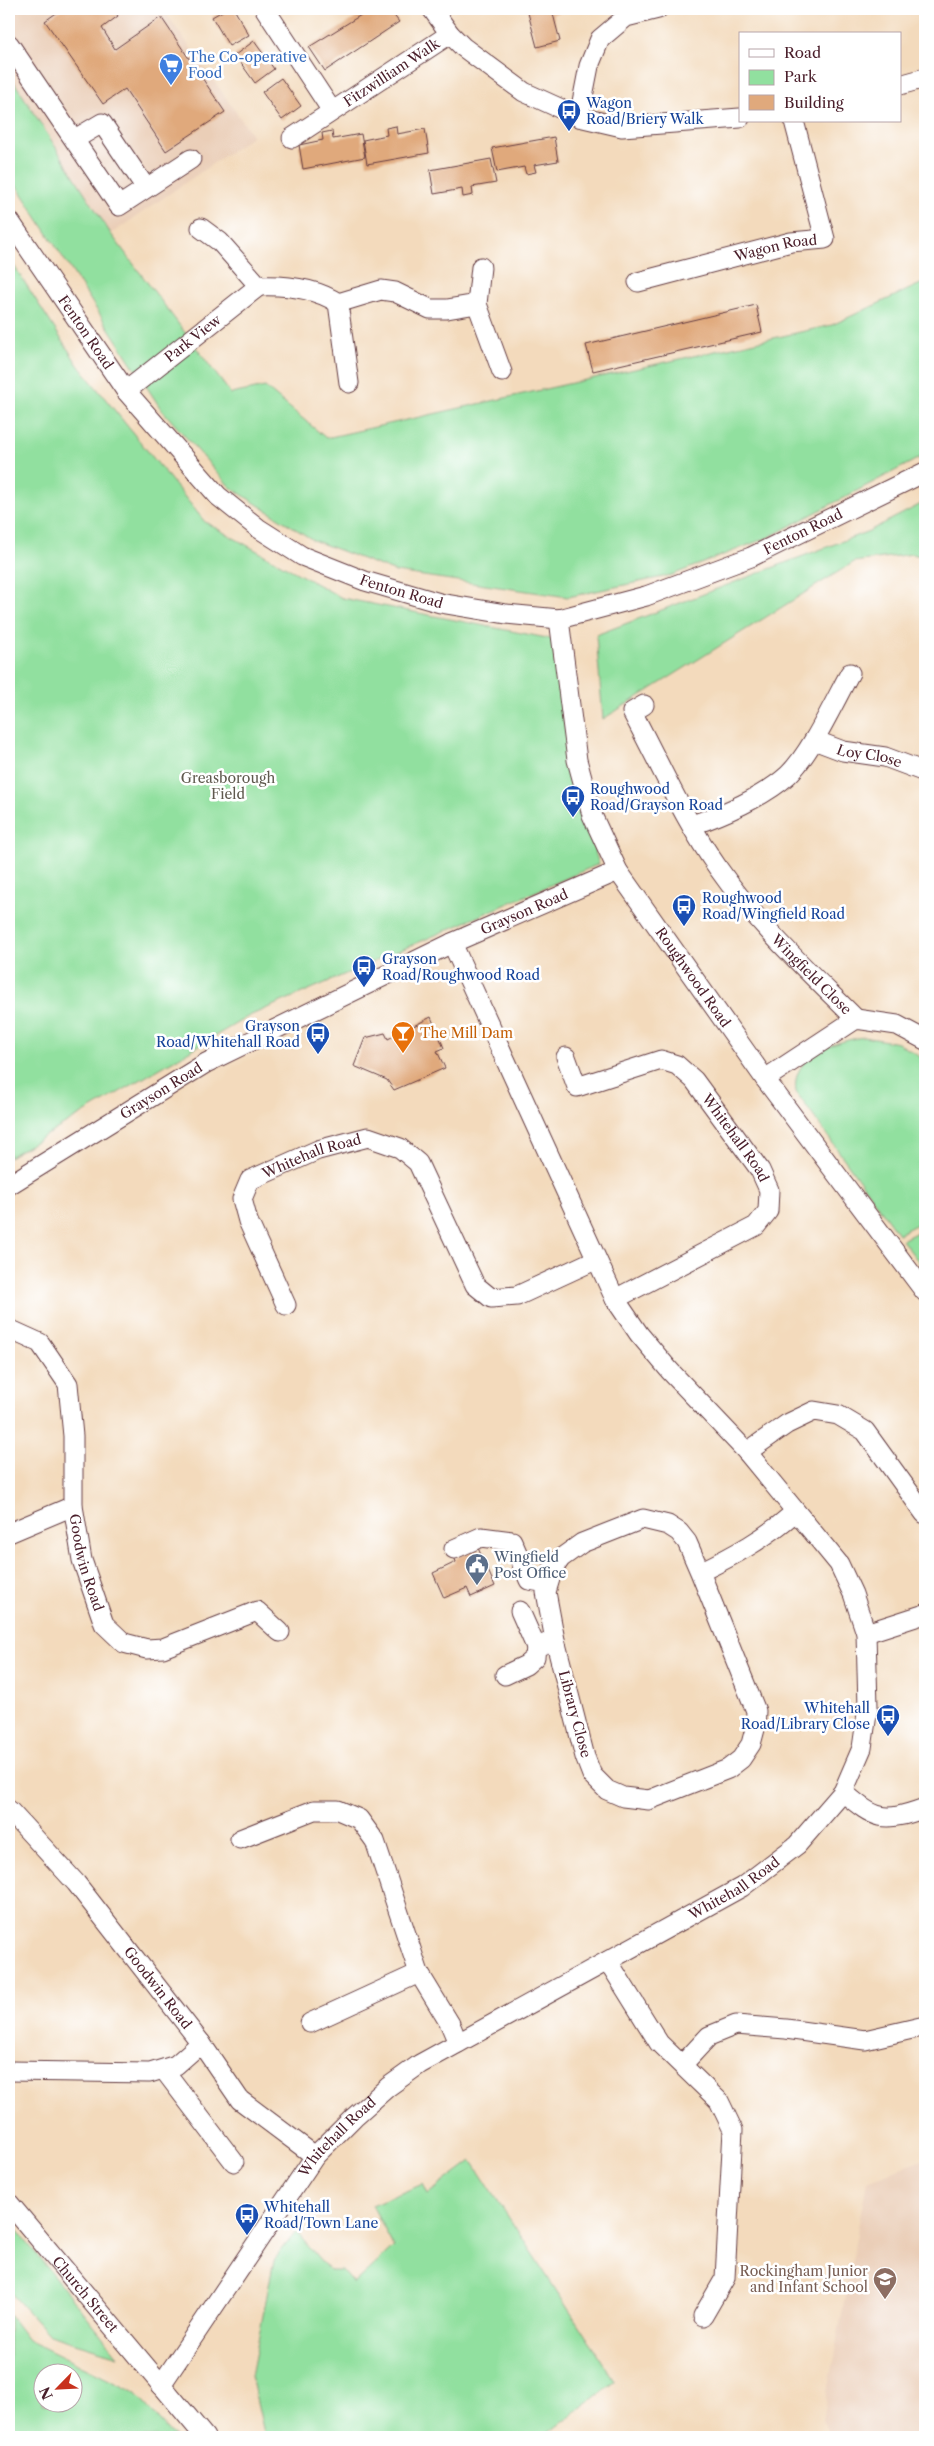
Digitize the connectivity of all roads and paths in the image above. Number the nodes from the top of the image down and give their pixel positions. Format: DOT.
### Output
graph roads {
  1 [pos="264,9"];
  2 [pos="432,9"];
  3 [pos="658,9"];
  4 [pos="450,34"];
  5 [pos="9,44"];
  6 [pos="925,78"];
  7 [pos="902,84"];
  8 [pos="332,111"];
  9 [pos="579,117"];
  10 [pos="739,118"];
  11 [pos="794,122"];
  12 [pos="292,138"];
  13 [pos="75,139"];
  14 [pos="191,159"];
  15 [pos="146,188"];
  16 [pos="9,220"];
  17 [pos="201,228"];
  18 [pos="481,267"];
  19 [pos="638,282"];
  20 [pos="260,286"];
  21 [pos="338,303"];
  22 [pos="477,304"];
  23 [pos="502,372"];
  24 [pos="349,383"];
  25 [pos="126,390"];
  26 [pos="925,472"];
  27 [pos="559,619"];
  28 [pos="850,673"];
  29 [pos="644,705"];
  30 [pos="814,740"];
  31 [pos="925,772"];
  32 [pos="692,825"];
  33 [pos="618,871"];
  34 [pos="452,943"];
  35 [pos="856,1019"];
  36 [pos="925,1040"];
  37 [pos="566,1057"];
  38 [pos="765,1079"];
  39 [pos="9,1185"];
  40 [pos="595,1260"];
  41 [pos="925,1292"];
  42 [pos="615,1299"];
  43 [pos="286,1305"];
  44 [pos="9,1329"];
  45 [pos="747,1452"];
  46 [pos="73,1506"];
  47 [pos="795,1512"];
  48 [pos="925,1514"];
  49 [pos="9,1533"];
  50 [pos="454,1549"];
  51 [pos="700,1572"];
  52 [pos="548,1583"];
  53 [pos="520,1611"];
  54 [pos="925,1614"];
  55 [pos="280,1632"];
  56 [pos="866,1633"];
  57 [pos="555,1640"];
  58 [pos="536,1647"];
  59 [pos="504,1675"];
  60 [pos="843,1792"];
  61 [pos="925,1808"];
  62 [pos="9,1810"];
  63 [pos="240,1839"];
  64 [pos="608,1961"];
  65 [pos="419,1973"];
  66 [pos="310,2023"];
  67 [pos="925,2026"];
  68 [pos="202,2043"];
  69 [pos="458,2043"];
  70 [pos="683,2064"];
  71 [pos="164,2070"];
  72 [pos="9,2071"];
  73 [pos="315,2156"];
  74 [pos="234,2162"];
  75 [pos="9,2202"];
  76 [pos="703,2316"];
  77 [pos="161,2385"];
  78 [pos="206,2437"];
  1 -- 8 [label="street, Fitzwilliam Walk"];
  2 -- 4 [label="street"];
  3 -- 9 [label="street"];
  4 -- 8 [label="street, Fitzwilliam Walk"];
  4 -- 9 [label="street"];
  5 -- 13 [label="street"];
  6 -- 7 [label="street"];
  8 -- 12 [label="street, Fitzwilliam Walk"];
  9 -- 10 [label="street"];
  11 -- 19 [label="street, Wagon Road"];
  13 -- 15 [label="street"];
  13 -- 15 [label="street"];
  14 -- 15 [label="street"];
  16 -- 25 [label="street, Fenton Road"];
  17 -- 20 [label="street"];
  18 -- 22 [label="street"];
  20 -- 21 [label="street"];
  20 -- 25 [label="street, Park View"];
  21 -- 22 [label="street"];
  21 -- 24 [label="street"];
  22 -- 23 [label="street"];
  25 -- 27 [label="street, Fenton Road"];
  26 -- 27 [label="street, Fenton Road"];
  27 -- 33 [label="street, Roughwood Road"];
  28 -- 30 [label="street"];
  29 -- 32 [label="street, Wingfield Close"];
  30 -- 31 [label="street, Loy Close"];
  30 -- 32 [label="street"];
  32 -- 35 [label="street, Wingfield Close"];
  33 -- 34 [label="street, Grayson Road"];
  33 -- 38 [label="street, Roughwood Road"];
  34 -- 39 [label="street, Grayson Road"];
  34 -- 40 [label="street, Whitehall Road"];
  35 -- 36 [label="street"];
  35 -- 38 [label="street"];
  37 -- 42 [label="street, Whitehall Road"];
  38 -- 41 [label="street, Roughwood Road"];
  40 -- 42 [label="street, Whitehall Road"];
  40 -- 43 [label="street, Whitehall Road"];
  42 -- 45 [label="street, Whitehall Road"];
  44 -- 46 [label="street, Goodwin Road"];
  45 -- 47 [label="street, Whitehall Road"];
  45 -- 48 [label="street"];
  46 -- 49 [label="street"];
  46 -- 55 [label="street, Goodwin Road"];
  47 -- 51 [label="street"];
  47 -- 56 [label="street, Whitehall Road"];
  50 -- 52 [label="street"];
  51 -- 52 [label="street, Library Close"];
  51 -- 57 [label="street, Library Close"];
  52 -- 57 [label="street, Library Close"];
  53 -- 58 [label="street"];
  54 -- 56 [label="street"];
  56 -- 60 [label="street, Whitehall Road"];
  57 -- 58 [label="street"];
  58 -- 59 [label="street"];
  60 -- 61 [label="street"];
  60 -- 64 [label="street, Whitehall Road"];
  62 -- 68 [label="street, Goodwin Road"];
  63 -- 65 [label="street"];
  64 -- 69 [label="street, Whitehall Road"];
  64 -- 70 [label="street"];
  65 -- 66 [label="street"];
  65 -- 69 [label="street"];
  67 -- 70 [label="street"];
  68 -- 71 [label="street"];
  68 -- 73 [label="street, Goodwin Road"];
  69 -- 73 [label="street, Whitehall Road"];
  70 -- 76 [label="street"];
  71 -- 72 [label="street"];
  71 -- 74 [label="street"];
  73 -- 77 [label="street, Whitehall Road"];
  75 -- 77 [label="street, Church Street"];
  77 -- 78 [label="street, Church Street"];
}
